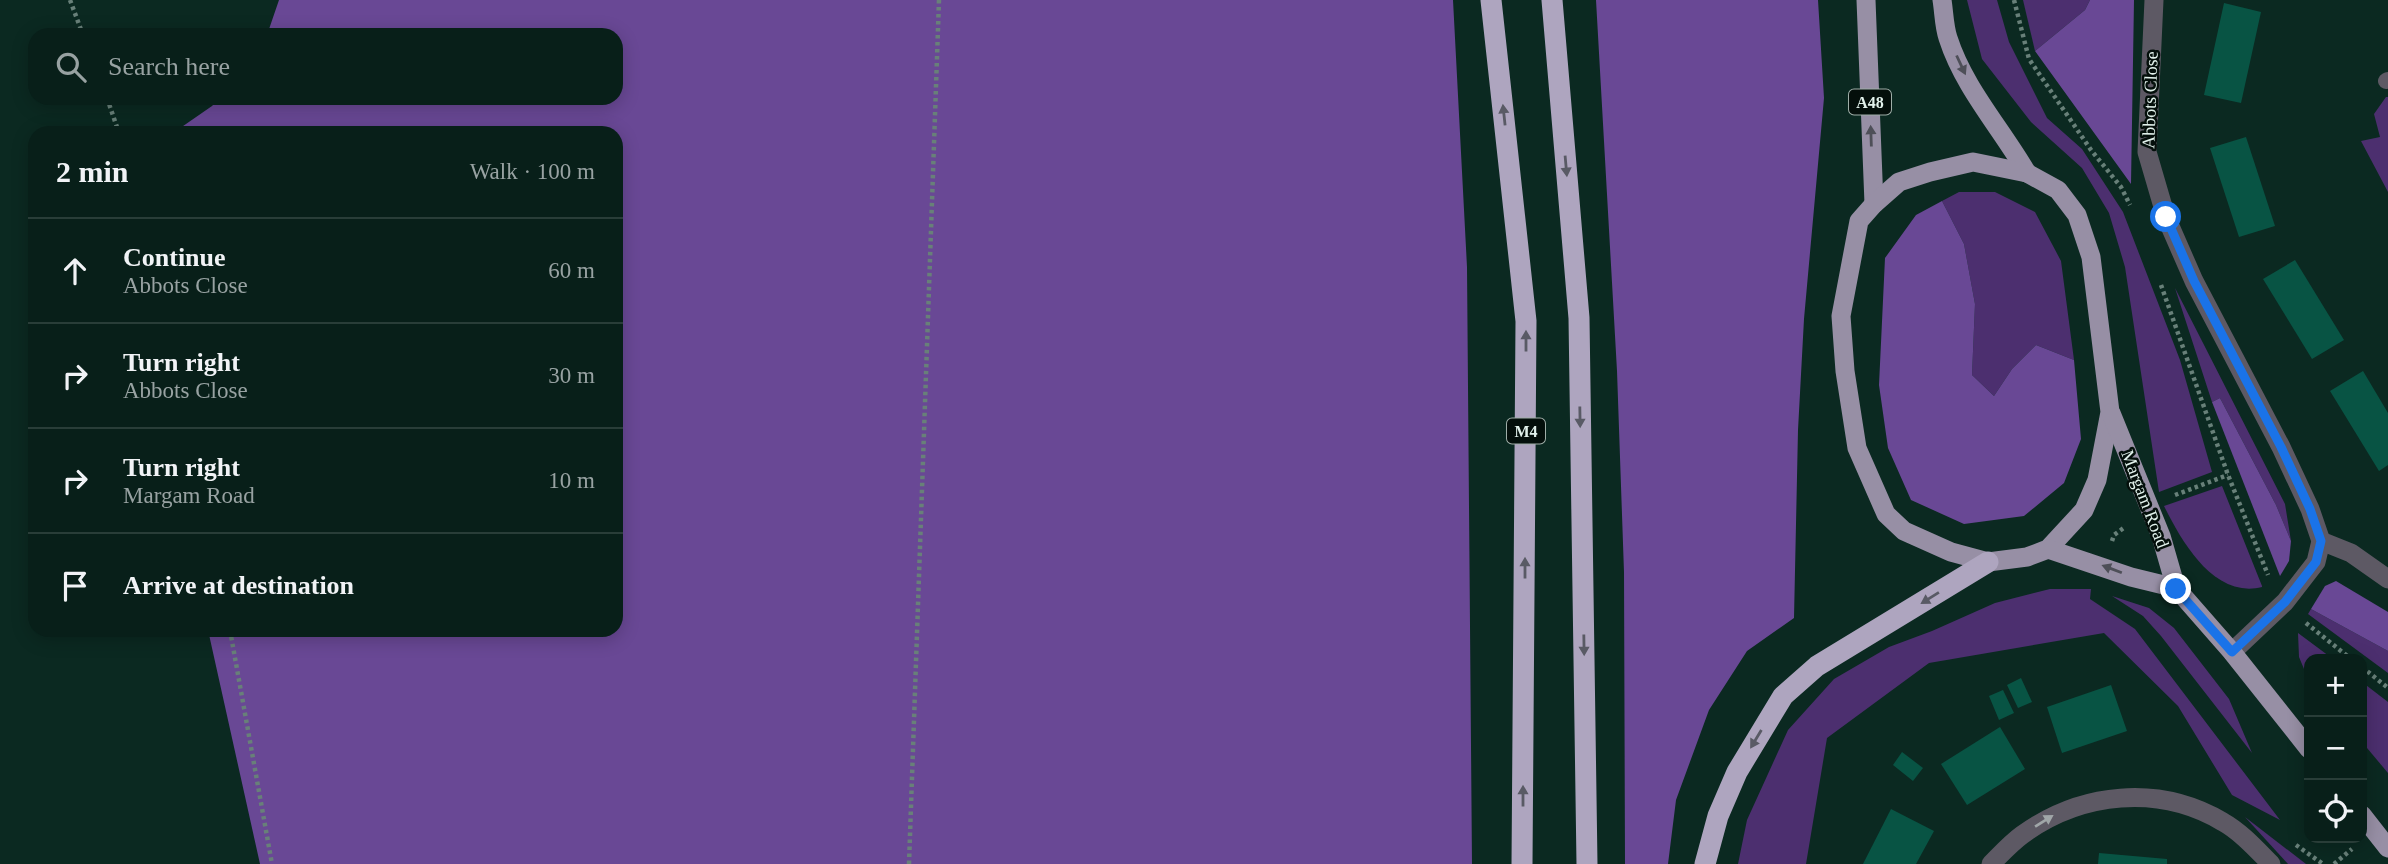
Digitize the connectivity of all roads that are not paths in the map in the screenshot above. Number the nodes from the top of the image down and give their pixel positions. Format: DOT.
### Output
graph roads {
  1 [pos="1491,0"];
  2 [pos="1552,0"];
  3 [pos="1866,0"];
  4 [pos="1942,0"];
  5 [pos="2154,0"];
  6 [pos="2027,173"];
  7 [pos="1874,204"];
  8 [pos="2110,412"];
  9 [pos="2321,541"];
  10 [pos="2048,549"];
  11 [pos="1988,562"];
  12 [pos="2388,579"];
  13 [pos="2176,589"];
  14 [pos="2232,652"];
  15 [pos="2304,743"];
  16 [pos="2367,821"];
  17 [pos="2388,848"];
  18 [pos="1522,864"];
  19 [pos="1587,864"];
  20 [pos="1705,864"];
  21 [pos="1991,864"];
  22 [pos="2271,864"];
  18 -- 1 [label="highway, M4, one-way"];
  2 -- 19 [label="highway, one-way"];
  7 -- 3 [label="main road, A48, one-way"];
  4 -- 6 [label="main road, one-way"];
  5 -- 9 [label="street, Abbots Close"];
  6 -- 7 [label="main road"];
  6 -- 8 [label="main road"];
  7 -- 11 [label="main road"];
  8 -- 10 [label="main road"];
  8 -- 13 [label="main road, Margam Road"];
  9 -- 12 [label="street"];
  9 -- 14 [label="street"];
  10 -- 11 [label="main road"];
  13 -- 10 [label="main road, one-way"];
  11 -- 20 [label="highway, one-way"];
  13 -- 14 [label="main road, Margam Road"];
  14 -- 15 [label="main road, Margam Road"];
  16 -- 17 [label="main road"];
  21 -- 22 [label="street, one-way"];
}
